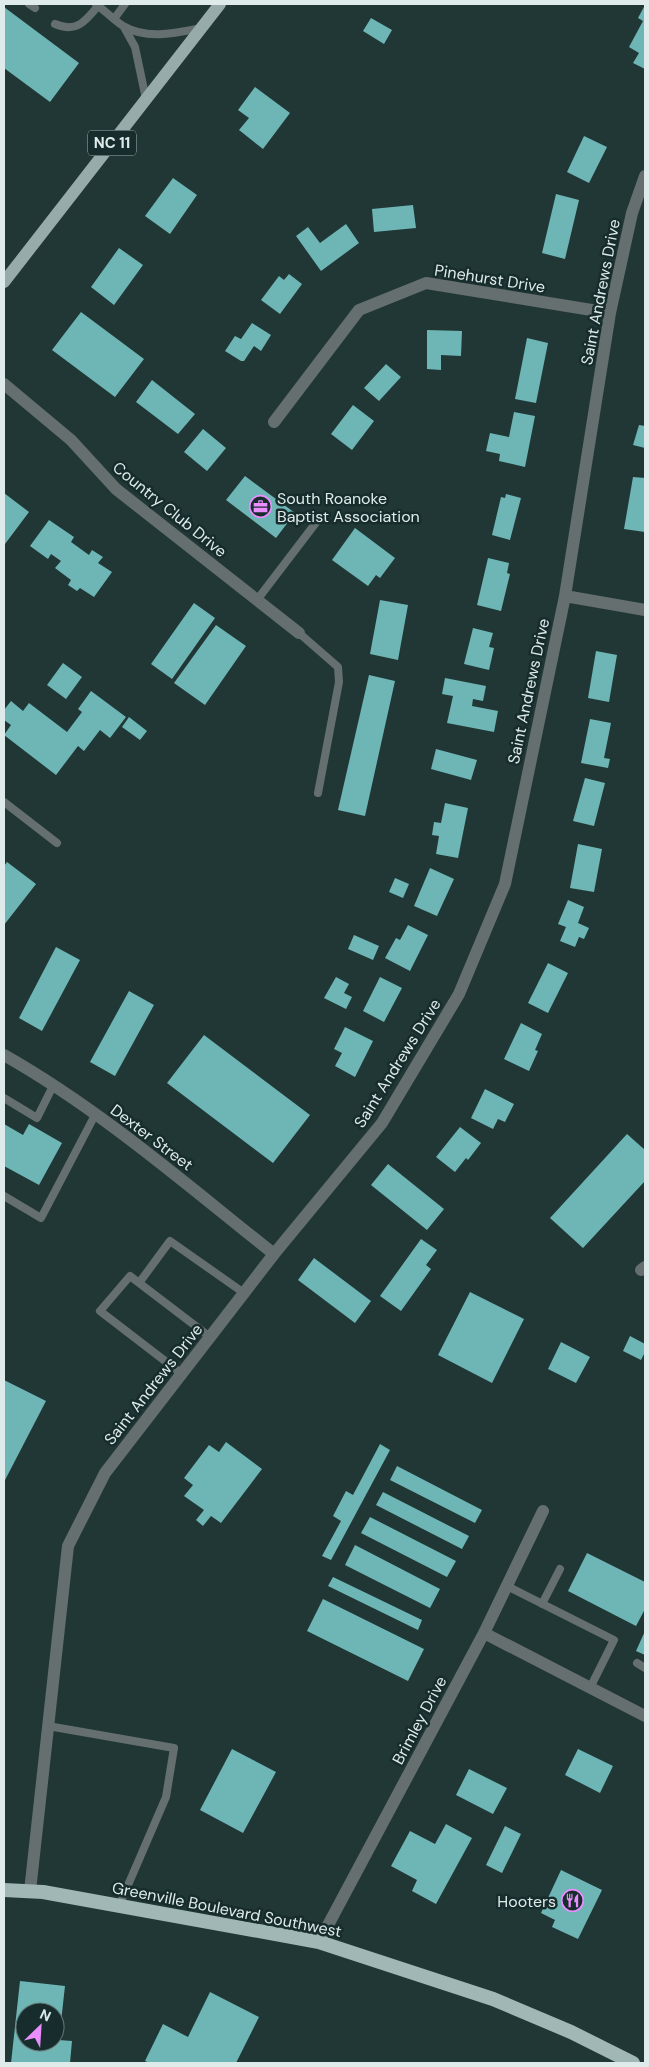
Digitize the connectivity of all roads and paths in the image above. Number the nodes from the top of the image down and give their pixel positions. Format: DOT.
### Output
graph roads {
  1 [pos="124,4"];
  2 [pos="220,4"];
  3 [pos="97,5"];
  4 [pos="114,19"];
  5 [pos="55,24"];
  6 [pos="124,27"];
  7 [pos="201,28"];
  8 [pos="146,99"];
  9 [pos="645,176"];
  10 [pos="4,282"];
  11 [pos="610,313"];
  12 [pos="4,384"];
  13 [pos="274,422"];
  14 [pos="318,520"];
  15 [pos="564,596"];
  16 [pos="258,600"];
  17 [pos="645,610"];
  18 [pos="299,633"];
  19 [pos="318,793"];
  20 [pos="4,802"];
  21 [pos="57,843"];
  22 [pos="4,1055"];
  23 [pos="54,1084"];
  24 [pos="4,1098"];
  25 [pos="95,1115"];
  26 [pos="4,1196"];
  27 [pos="274,1254"];
  28 [pos="139,1283"];
  29 [pos="244,1293"];
  30 [pos="210,1337"];
  31 [pos="182,1374"];
  32 [pos="543,1511"];
  33 [pos="560,1569"];
  34 [pos="507,1586"];
  35 [pos="542,1604"];
  36 [pos="484,1633"];
  37 [pos="637,1664"];
  38 [pos="645,1668"];
  39 [pos="590,1688"];
  40 [pos="645,1716"];
  41 [pos="48,1726"];
  42 [pos="4,1890"];
  43 [pos="30,1891"];
  44 [pos="119,1906"];
  45 [pos="319,1942"];
  46 [pos="633,2063"];
  1 -- 4 [label="lane"];
  2 -- 7 [label="main road, NC 11"];
  3 -- 4 [label="lane"];
  3 -- 5 [label="lane"];
  4 -- 6 [label="lane"];
  6 -- 7 [label="lane"];
  6 -- 8 [label="lane"];
  7 -- 8 [label="main road, NC 11"];
  8 -- 10 [label="main road, NC 11"];
  9 -- 11 [label="street, Saint Andrews Drive"];
  11 -- 13 [label="street, Pinehurst Drive"];
  11 -- 15 [label="street, Saint Andrews Drive"];
  12 -- 16 [label="street, Country Club Drive"];
  14 -- 16 [label="lane"];
  15 -- 17 [label="street"];
  15 -- 27 [label="street, Saint Andrews Drive"];
  16 -- 18 [label="street, Country Club Drive"];
  18 -- 19 [label="lane"];
  20 -- 21 [label="lane"];
  22 -- 23 [label="street, Dexter Street"];
  23 -- 24 [label="lane"];
  23 -- 25 [label="street, Dexter Street"];
  25 -- 26 [label="lane"];
  25 -- 27 [label="street, Dexter Street"];
  27 -- 29 [label="street, Saint Andrews Drive"];
  28 -- 29 [label="lane"];
  28 -- 30 [label="lane"];
  28 -- 31 [label="lane"];
  29 -- 30 [label="street, Saint Andrews Drive"];
  30 -- 31 [label="street, Saint Andrews Drive"];
  31 -- 41 [label="street, Saint Andrews Drive"];
  32 -- 34 [label="street, Brimley Drive"];
  33 -- 35 [label="lane"];
  34 -- 35 [label="lane"];
  34 -- 36 [label="street, Brimley Drive"];
  35 -- 39 [label="lane"];
  36 -- 39 [label="street"];
  36 -- 45 [label="street, Brimley Drive"];
  37 -- 38 [label="lane"];
  39 -- 40 [label="street"];
  41 -- 43 [label="street, Saint Andrews Drive"];
  41 -- 44 [label="lane"];
  42 -- 43 [label="highway, Greenville Boulevard Southwest"];
  43 -- 44 [label="highway, Greenville Boulevard Southwest"];
  44 -- 45 [label="highway, Greenville Boulevard Southwest"];
  45 -- 46 [label="highway, Greenville Boulevard Southwest"];
}
